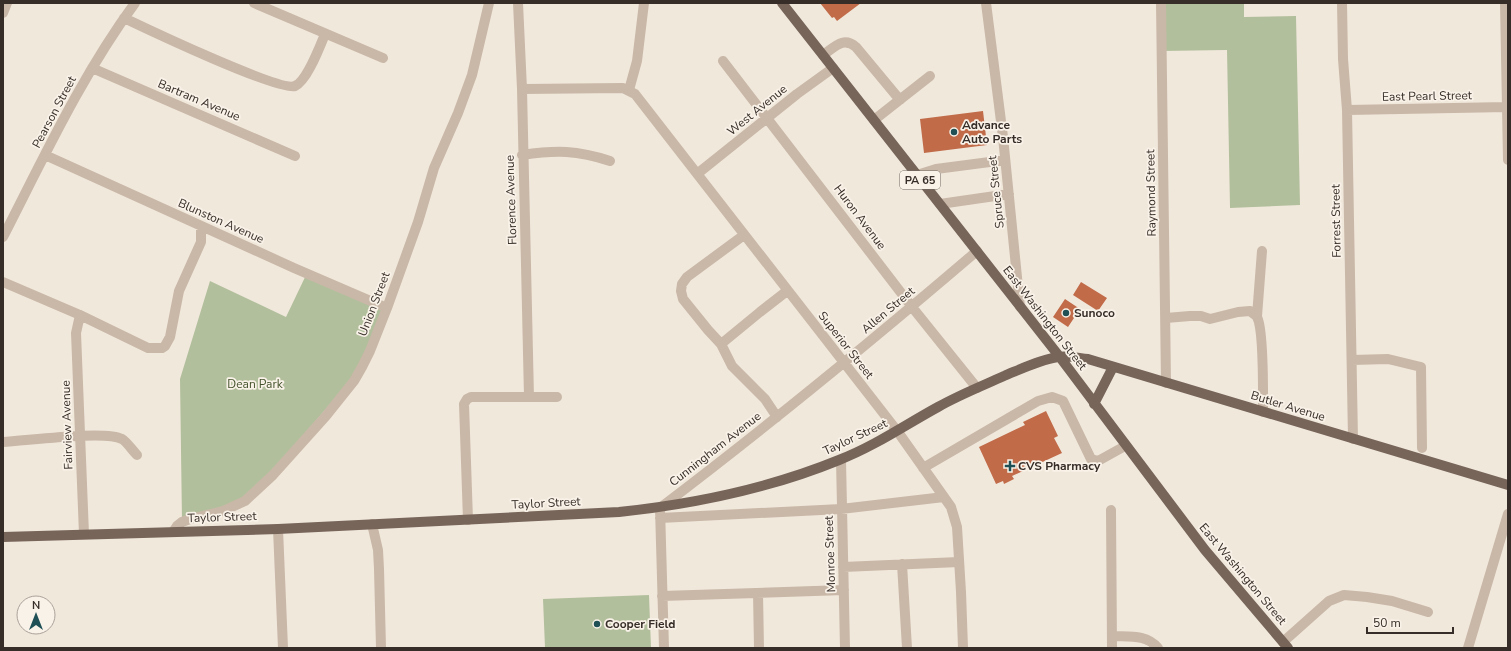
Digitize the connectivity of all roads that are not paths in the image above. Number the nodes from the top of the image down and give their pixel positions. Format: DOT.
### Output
graph roads {
  1 [pos="7,3"];
  2 [pos="135,3"];
  3 [pos="254,3"];
  4 [pos="489,3"];
  5 [pos="518,3"];
  6 [pos="644,3"];
  7 [pos="782,3"];
  8 [pos="986,3"];
  9 [pos="1161,3"];
  10 [pos="1342,3"];
  11 [pos="1505,3"];
  12 [pos="3,13"];
  13 [pos="124,18"];
  14 [pos="325,34"];
  15 [pos="823,55"];
  16 [pos="383,58"];
  17 [pos="723,61"];
  18 [pos="92,68"];
  19 [pos="834,68"];
  20 [pos="930,76"];
  21 [pos="522,89"];
  22 [pos="629,90"];
  23 [pos="900,100"];
  24 [pos="1507,103"];
  25 [pos="1347,110"];
  26 [pos="766,119"];
  27 [pos="874,120"];
  28 [pos="45,155"];
  29 [pos="522,155"];
  30 [pos="295,156"];
  31 [pos="1005,160"];
  32 [pos="1508,160"];
  33 [pos="610,161"];
  34 [pos="697,174"];
  35 [pos="917,175"];
  36 [pos="1009,194"];
  37 [pos="940,204"];
  38 [pos="201,226"];
  39 [pos="744,235"];
  40 [pos="3,237"];
  41 [pos="977,251"];
  42 [pos="1262,251"];
  43 [pos="3,282"];
  44 [pos="788,291"];
  45 [pos="912,307"];
  46 [pos="1020,307"];
  47 [pos="387,308"];
  48 [pos="80,315"];
  49 [pos="1257,316"];
  50 [pos="1166,318"];
  51 [pos="721,344"];
  52 [pos="1059,356"];
  53 [pos="1352,360"];
  54 [pos="844,364"];
  55 [pos="1112,367"];
  56 [pos="1166,383"];
  57 [pos="977,388"];
  58 [pos="528,397"];
  59 [pos="557,397"];
  60 [pos="1094,404"];
  61 [pos="1263,412"];
  62 [pos="778,417"];
  63 [pos="898,432"];
  64 [pos="81,436"];
  65 [pos="1354,439"];
  66 [pos="3,442"];
  67 [pos="1125,446"];
  68 [pos="1422,448"];
  69 [pos="137,455"];
  70 [pos="841,460"];
  71 [pos="922,468"];
  72 [pos="1508,486"];
  73 [pos="944,497"];
  74 [pos="841,509"];
  75 [pos="1111,510"];
  76 [pos="660,513"];
  77 [pos="1508,514"];
  78 [pos="468,520"];
  79 [pos="372,524"];
  80 [pos="278,529"];
  81 [pos="173,532"];
  82 [pos="84,534"];
  83 [pos="3,537"];
  84 [pos="959,562"];
  85 [pos="902,564"];
  86 [pos="843,567"];
  87 [pos="844,590"];
  88 [pos="758,593"];
  89 [pos="662,596"];
  90 [pos="1428,612"];
  91 [pos="1112,636"];
  92 [pos="1286,645"];
  93 [pos="283,648"];
  94 [pos="380,648"];
  95 [pos="664,648"];
  96 [pos="759,648"];
  97 [pos="846,648"];
  98 [pos="907,648"];
  99 [pos="963,648"];
  100 [pos="1112,648"];
  101 [pos="1158,648"];
  102 [pos="1468,648"];
  1 -- 12 [label="street"];
  2 -- 13 [label="street, Pearson Street"];
  3 -- 14 [label="street"];
  4 -- 47 [label="street, Union Street"];
  5 -- 21 [label="street, Florence Avenue"];
  6 -- 22 [label="street"];
  7 -- 15 [label="main road, East Washington Street / PA 65"];
  8 -- 31 [label="street, Spruce Street"];
  9 -- 50 [label="street, Raymond Street"];
  10 -- 25 [label="street, Forrest Street"];
  11 -- 24 [label="street"];
  13 -- 14 [label="street"];
  13 -- 18 [label="street, Pearson Street"];
  14 -- 16 [label="street"];
  15 -- 19 [label="main road, East Washington Street / PA 65"];
  15 -- 23 [label="street"];
  17 -- 26 [label="street, Huron Avenue"];
  18 -- 28 [label="street, Pearson Street"];
  18 -- 30 [label="street, Bartram Avenue"];
  19 -- 26 [label="street, West Avenue"];
  19 -- 27 [label="main road, East Washington Street / PA 65"];
  20 -- 23 [label="street"];
  21 -- 22 [label="street"];
  21 -- 29 [label="street, Florence Avenue"];
  22 -- 34 [label="street, Superior Street"];
  23 -- 27 [label="street"];
  24 -- 25 [label="street, East Pearl Street"];
  24 -- 32 [label="street"];
  25 -- 53 [label="street, Forrest Street"];
  26 -- 34 [label="street, West Avenue"];
  26 -- 45 [label="street, Huron Avenue"];
  27 -- 35 [label="main road, East Washington Street / PA 65"];
  28 -- 38 [label="street, Blunston Avenue"];
  28 -- 40 [label="street, Pearson Street"];
  29 -- 33 [label="street"];
  29 -- 58 [label="street, Florence Avenue"];
  31 -- 35 [label="street"];
  31 -- 36 [label="street, Spruce Street"];
  34 -- 39 [label="street, Superior Street"];
  35 -- 37 [label="main road, East Washington Street / PA 65"];
  36 -- 37 [label="street"];
  36 -- 46 [label="street, Spruce Street"];
  37 -- 41 [label="main road, East Washington Street / PA 65"];
  38 -- 47 [label="street, Blunston Avenue"];
  38 -- 48 [label="street"];
  39 -- 44 [label="street, Superior Street"];
  39 -- 51 [label="street, Cunningham Avenue"];
  41 -- 45 [label="street, Allen Street"];
  41 -- 46 [label="main road, East Washington Street / PA 65"];
  42 -- 49 [label="street"];
  43 -- 48 [label="street"];
  44 -- 51 [label="street"];
  44 -- 54 [label="street, Superior Street"];
  45 -- 54 [label="street, Allen Street"];
  45 -- 57 [label="street, Huron Avenue"];
  46 -- 52 [label="main road, East Washington Street / PA 65"];
  47 -- 81 [label="street, Union Street"];
  48 -- 64 [label="street, Fairview Avenue"];
  49 -- 50 [label="street"];
  49 -- 61 [label="street"];
  50 -- 56 [label="street, Raymond Street"];
  51 -- 62 [label="street, Cunningham Avenue"];
  52 -- 55 [label="main road, Butler Avenue"];
  52 -- 57 [label="main road, Taylor Street"];
  52 -- 60 [label="main road, East Washington Street / PA 65"];
  53 -- 65 [label="street, Forrest Street"];
  53 -- 68 [label="street"];
  54 -- 62 [label="street, Allen Street"];
  54 -- 63 [label="street, Superior Street"];
  55 -- 56 [label="main road, Butler Avenue"];
  55 -- 60 [label="main road"];
  56 -- 61 [label="main road, Butler Avenue"];
  57 -- 63 [label="main road, Taylor Street"];
  58 -- 59 [label="street"];
  58 -- 78 [label="street"];
  60 -- 67 [label="main road, East Washington Street / PA 65"];
  61 -- 65 [label="main road, Butler Avenue"];
  62 -- 76 [label="street, Cunningham Avenue"];
  63 -- 70 [label="main road, Taylor Street"];
  63 -- 71 [label="street, Superior Street"];
  64 -- 66 [label="street"];
  64 -- 69 [label="street"];
  64 -- 82 [label="street, Fairview Avenue"];
  65 -- 72 [label="main road, Butler Avenue"];
  67 -- 71 [label="street"];
  67 -- 92 [label="main road, East Washington Street / PA 65"];
  70 -- 74 [label="street, Monroe Street"];
  70 -- 76 [label="main road, Taylor Street"];
  71 -- 73 [label="street, Superior Street"];
  73 -- 74 [label="street, Taylor Street"];
  73 -- 84 [label="street, Superior Street"];
  74 -- 76 [label="street, Taylor Street"];
  74 -- 86 [label="street, Monroe Street"];
  75 -- 91 [label="street"];
  76 -- 78 [label="main road, Taylor Street"];
  76 -- 89 [label="street"];
  77 -- 102 [label="street"];
  78 -- 79 [label="main road, Taylor Street"];
  79 -- 80 [label="main road, Taylor Street"];
  79 -- 94 [label="street"];
  80 -- 81 [label="main road, Taylor Street"];
  80 -- 93 [label="street"];
  81 -- 82 [label="main road, Taylor Street"];
  82 -- 83 [label="main road, Taylor Street"];
  84 -- 85 [label="street"];
  84 -- 99 [label="street, Superior Street"];
  85 -- 86 [label="street"];
  85 -- 98 [label="street"];
  86 -- 87 [label="street, Monroe Street"];
  87 -- 88 [label="street"];
  87 -- 97 [label="street, Monroe Street"];
  88 -- 89 [label="street"];
  88 -- 96 [label="street"];
  89 -- 95 [label="street"];
  90 -- 92 [label="street"];
  91 -- 100 [label="street"];
  91 -- 101 [label="street"];
}
